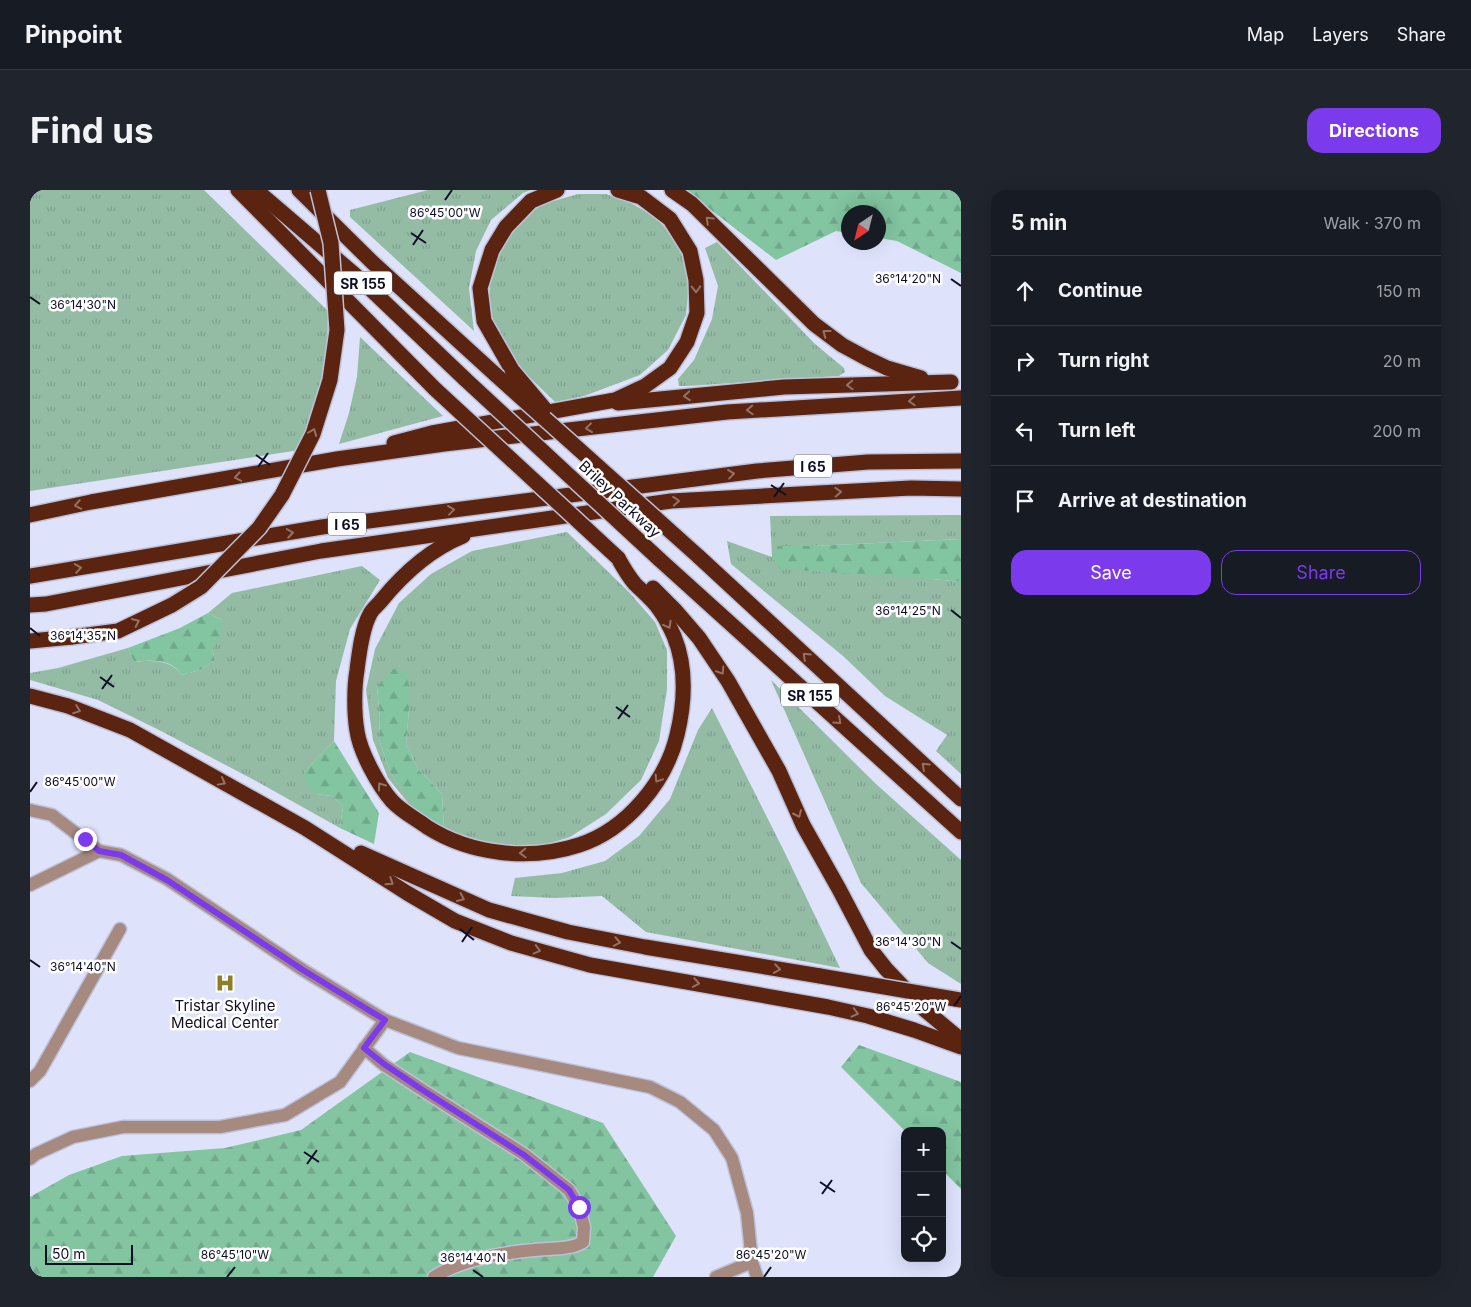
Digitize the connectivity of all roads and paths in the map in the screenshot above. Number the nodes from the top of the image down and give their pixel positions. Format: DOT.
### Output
graph roads {
  1 [pos="238,190"];
  2 [pos="256,190"];
  3 [pos="299,190"];
  4 [pos="318,190"];
  5 [pos="557,190"];
  6 [pos="618,190"];
  7 [pos="672,190"];
  8 [pos="956,382"];
  9 [pos="961,398"];
  10 [pos="572,409"];
  11 [pos="585,454"];
  12 [pos="337,459"];
  13 [pos="961,461"];
  14 [pos="961,489"];
  15 [pos="30,515"];
  16 [pos="506,526"];
  17 [pos="618,558"];
  18 [pos="30,576"];
  19 [pos="30,606"];
  20 [pos="30,641"];
  21 [pos="30,696"];
  22 [pos="959,797"];
  23 [pos="30,810"];
  24 [pos="305,828"];
  25 [pos="961,832"];
  26 [pos="99,851"];
  27 [pos="30,885"];
  28 [pos="120,929"];
  29 [pos="961,1000"];
  30 [pos="385,1020"];
  31 [pos="961,1040"];
  32 [pos="364,1048"];
  33 [pos="961,1048"];
  34 [pos="30,1080"];
  35 [pos="30,1159"];
  36 [pos="752,1262"];
  37 [pos="434,1277"];
  38 [pos="716,1277"];
  39 [pos="757,1277"];
  1 -- 17 [label="highway, bridge"];
  2 -- 25 [label="highway, Briley Parkway / SR 155, one-way, bridge"];
  3 -- 11 [label="highway, Briley Parkway / SR 155, bridge"];
  20 -- 4 [label="highway, one-way, bridge"];
  5 -- 11 [label="highway, bridge"];
  6 -- 10 [label="highway, one-way"];
  8 -- 7 [label="highway, one-way"];
  8 -- 10 [label="highway, one-way"];
  9 -- 12 [label="highway, one-way"];
  10 -- 12 [label="highway"];
  22 -- 11 [label="highway, Briley Parkway / SR 155, one-way, bridge"];
  12 -- 15 [label="highway, one-way"];
  18 -- 13 [label="highway, I 65, one-way"];
  16 -- 14 [label="highway, one-way"];
  17 -- 16 [label="highway, one-way"];
  16 -- 19 [label="highway"];
  17 -- 31 [label="highway, one-way"];
  21 -- 24 [label="highway, one-way"];
  23 -- 26 [label="lane"];
  24 -- 29 [label="highway, one-way, bridge"];
  24 -- 33 [label="highway, one-way"];
  26 -- 27 [label="lane"];
  26 -- 30 [label="lane"];
  28 -- 34 [label="lane"];
  30 -- 32 [label="lane"];
  30 -- 36 [label="lane"];
  32 -- 35 [label="lane"];
  32 -- 37 [label="lane"];
  36 -- 38 [label="lane"];
  36 -- 39 [label="lane"];
}
